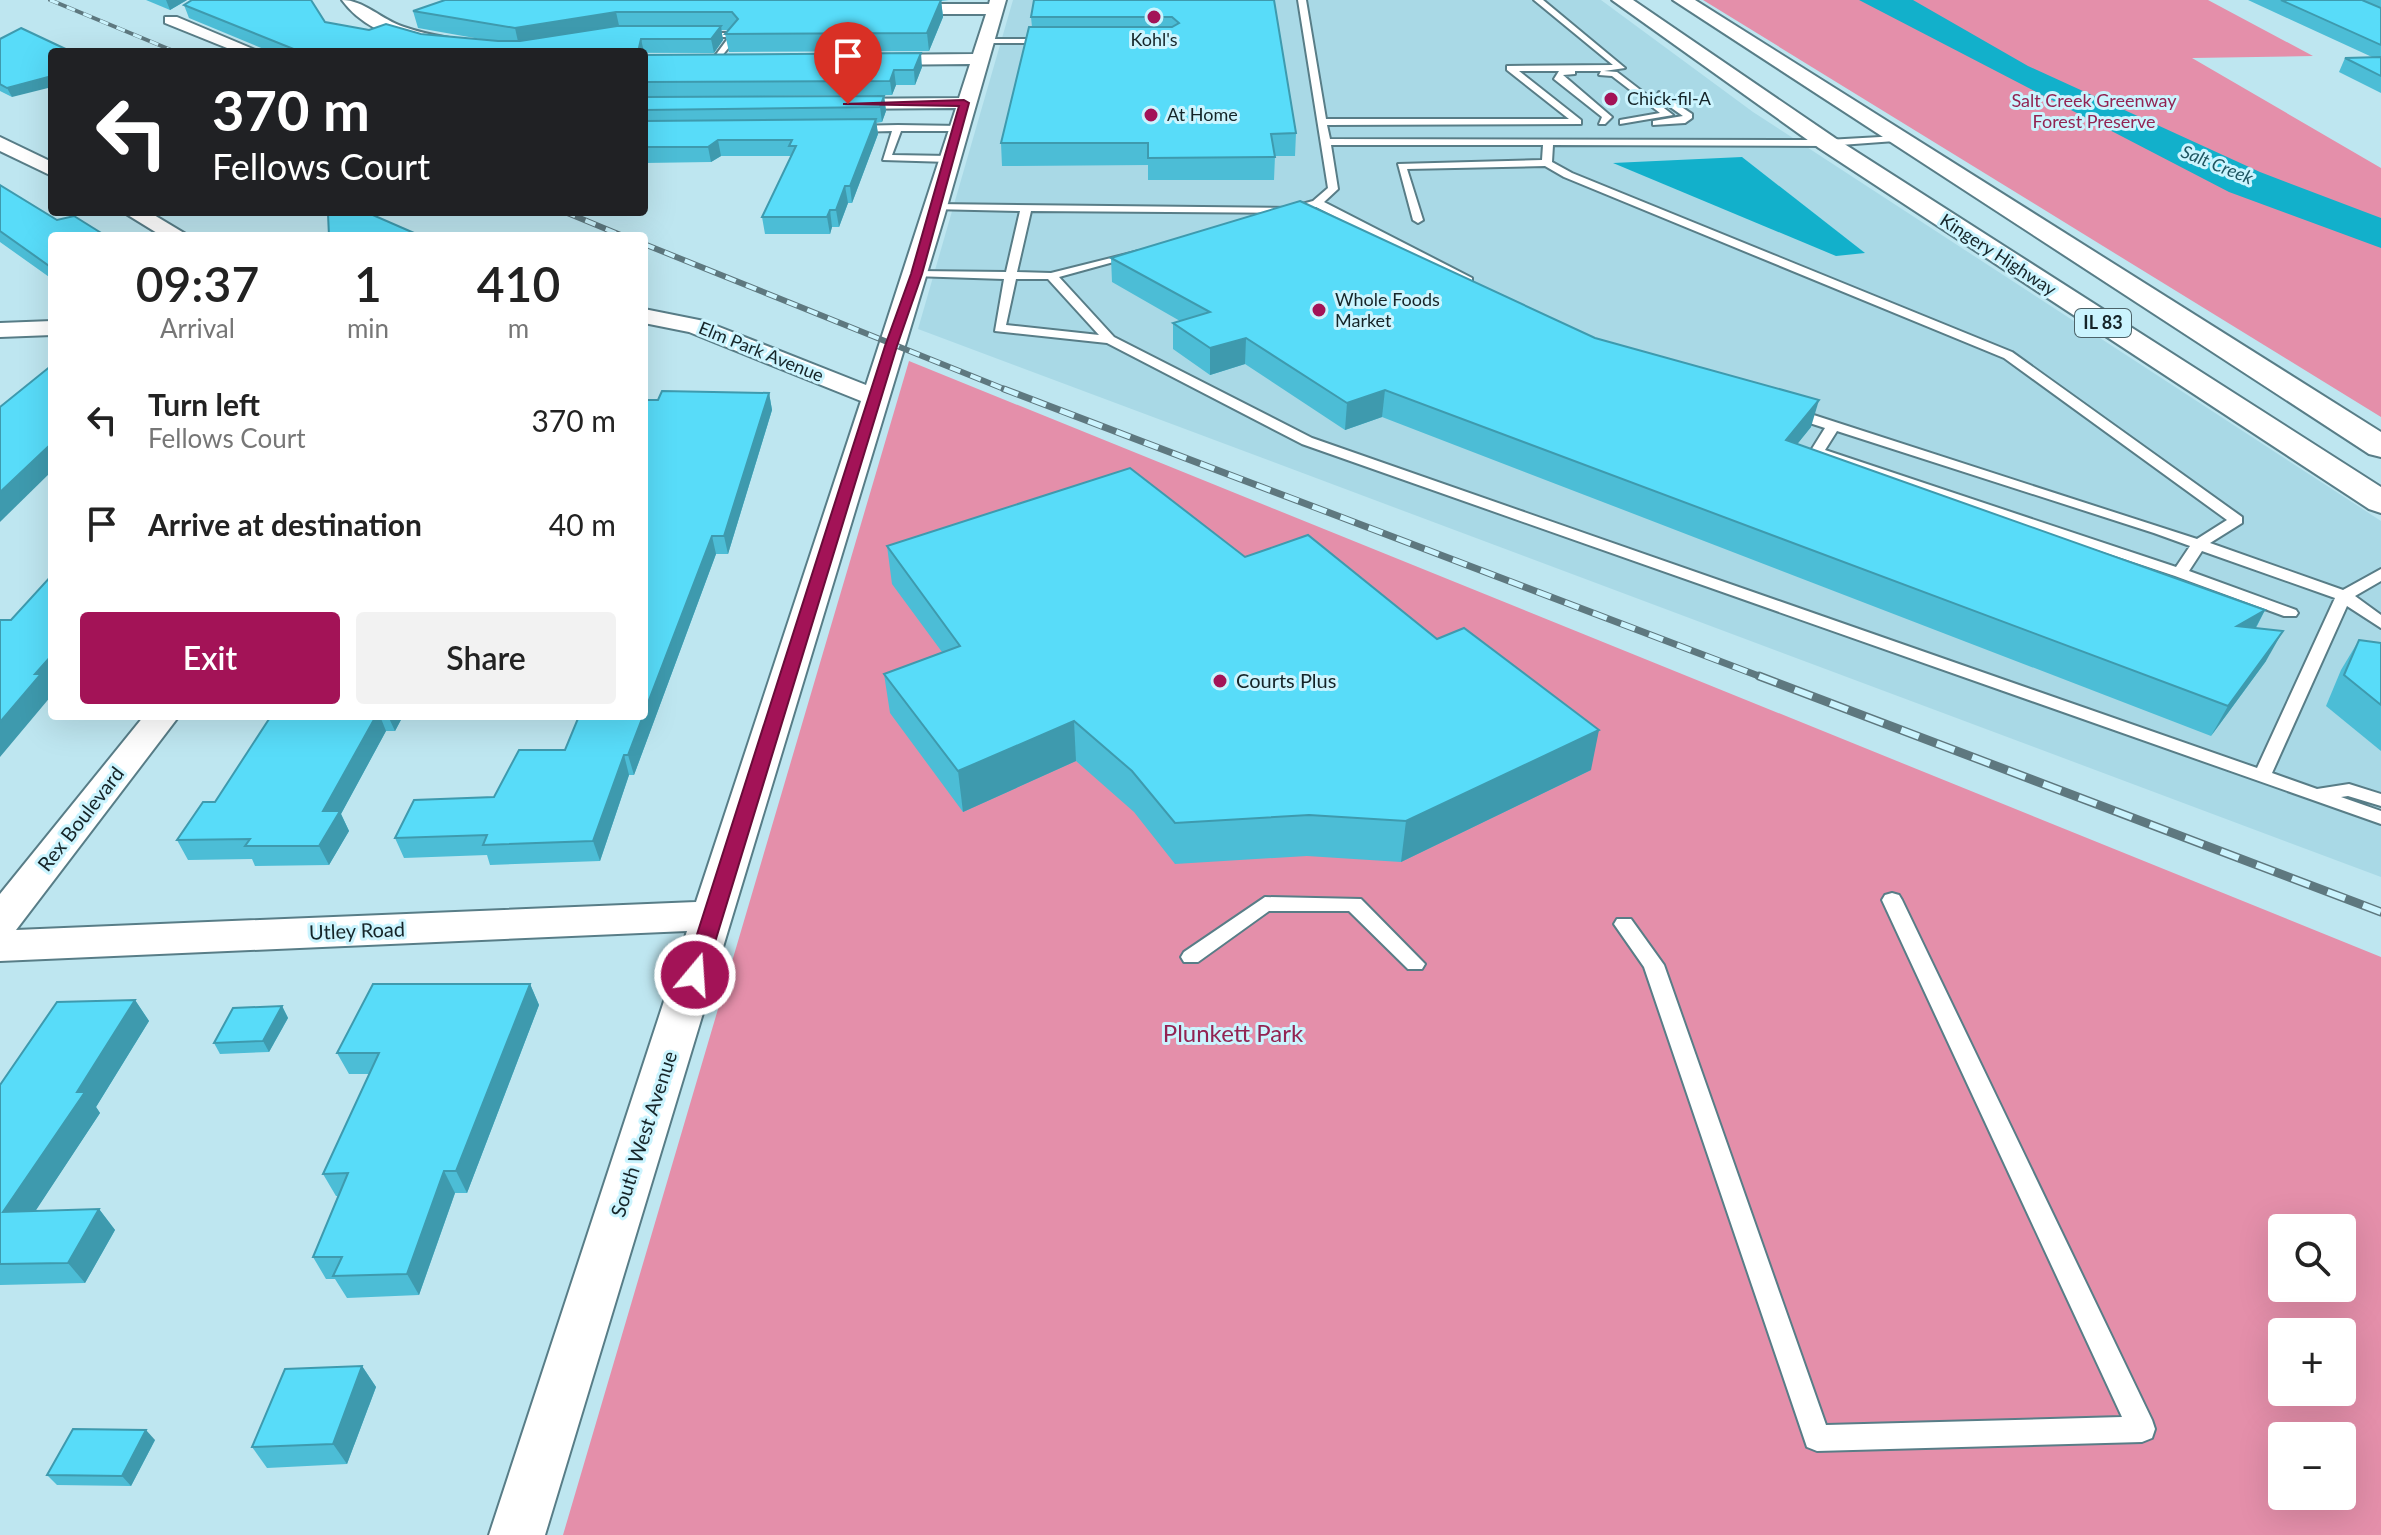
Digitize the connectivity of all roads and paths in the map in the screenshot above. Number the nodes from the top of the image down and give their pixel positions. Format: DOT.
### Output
graph roads {
  1 [pos="350,0"];
  2 [pos="1302,0"];
  3 [pos="1538,0"];
  4 [pos="1621,0"];
  5 [pos="1660,0"];
  6 [pos="1682,0"];
  7 [pos="193,7"];
  8 [pos="883,9"];
  9 [pos="989,27"];
  10 [pos="1727,31"];
  11 [pos="692,35"];
  12 [pos="1063,41"];
  13 [pos="242,48"];
  14 [pos="500,48"];
  15 [pos="716,60"];
  16 [pos="855,60"];
  17 [pos="1621,68"];
  18 [pos="812,104"];
  19 [pos="1322,122"];
  20 [pos="1578,122"];
  21 [pos="1602,122"];
  22 [pos="1623,122"];
  23 [pos="898,128"];
  24 [pos="835,129"];
  25 [pos="957,130"];
  26 [pos="1895,138"];
  27 [pos="1325,142"];
  28 [pos="0,143"];
  29 [pos="1548,143"];
  30 [pos="1827,143"];
  31 [pos="1547,163"];
  32 [pos="48,168"];
  33 [pos="1317,203"];
  34 [pos="935,207"];
  35 [pos="1026,208"];
  36 [pos="1292,210"];
  37 [pos="140,216"];
  38 [pos="1418,220"];
  39 [pos="1247,222"];
  40 [pos="170,232"];
  41 [pos="1142,251"];
  42 [pos="917,274"];
  43 [pos="1010,276"];
  44 [pos="1051,276"];
  45 [pos="1482,288"];
  46 [pos="648,316"];
  47 [pos="44,328"];
  48 [pos="0,330"];
  49 [pos="1110,340"];
  50 [pos="2132,342"];
  51 [pos="0,358"];
  52 [pos="876,398"];
  53 [pos="1773,407"];
  54 [pos="1833,426"];
  55 [pos="2381,447"];
  56 [pos="2381,502"];
  57 [pos="2381,526"];
  58 [pos="2199,544"];
  59 [pos="2180,573"];
  60 [pos="2381,574"];
  61 [pos="2344,596"];
  62 [pos="2290,613"];
  63 [pos="2381,623"];
  64 [pos="159,720"];
  65 [pos="2263,774"];
  66 [pos="2317,794"];
  67 [pos="2381,800"];
  68 [pos="2381,818"];
  69 [pos="1892,900"];
  70 [pos="713,916"];
  71 [pos="0,922"];
  72 [pos="1624,924"];
  73 [pos="0,946"];
  74 [pos="1191,957"];
  75 [pos="1415,964"];
  76 [pos="517,1535"];
  1 -- 14 [label="street"];
  2 -- 19 [label="lane"];
  3 -- 17 [label="lane"];
  4 -- 30 [label="highway, Kingery Highway / IL 83"];
  5 -- 10 [label="highway"];
  6 -- 10 [label="highway, IL 83"];
  7 -- 13 [label="street"];
  8 -- 9 [label="street"];
  9 -- 12 [label="lane"];
  9 -- 16 [label="street"];
  9 -- 25 [label="street, South West Avenue"];
  10 -- 26 [label="highway, IL 83"];
  11 -- 15 [label="lane"];
  17 -- 20 [label="lane"];
  17 -- 22 [label="lane"];
  18 -- 25 [label="street"];
  19 -- 20 [label="lane"];
  19 -- 27 [label="lane"];
  20 -- 21 [label="lane"];
  21 -- 22 [label="lane"];
  21 -- 22 [label="lane"];
  23 -- 24 [label="lane"];
  23 -- 25 [label="lane"];
  23 -- 25 [label="lane"];
  25 -- 34 [label="street, South West Avenue"];
  26 -- 30 [label="lane"];
  26 -- 55 [label="highway, IL 83"];
  27 -- 29 [label="lane"];
  27 -- 33 [label="lane"];
  28 -- 32 [label="street"];
  29 -- 30 [label="lane"];
  29 -- 31 [label="lane"];
  30 -- 50 [label="highway, Kingery Highway / IL 83"];
  31 -- 38 [label="lane"];
  31 -- 58 [label="lane"];
  33 -- 36 [label="lane"];
  33 -- 45 [label="lane"];
  34 -- 35 [label="lane"];
  34 -- 42 [label="street, South West Avenue"];
  35 -- 36 [label="lane"];
  35 -- 43 [label="lane"];
  36 -- 39 [label="lane"];
  37 -- 40 [label="street"];
  41 -- 44 [label="lane"];
  42 -- 43 [label="lane"];
  42 -- 52 [label="street, South West Avenue"];
  43 -- 44 [label="lane"];
  43 -- 49 [label="lane"];
  44 -- 49 [label="lane"];
  46 -- 52 [label="street, Elm Park Avenue"];
  47 -- 48 [label="street"];
  47 -- 51 [label="street"];
  49 -- 65 [label="lane"];
  50 -- 56 [label="highway, Kingery Highway / IL 83"];
  50 -- 57 [label="highway"];
  52 -- 70 [label="street, South West Avenue"];
  53 -- 54 [label="lane"];
  54 -- 58 [label="lane"];
  54 -- 59 [label="lane"];
  58 -- 59 [label="lane"];
  58 -- 61 [label="lane"];
  59 -- 62 [label="lane"];
  60 -- 61 [label="lane"];
  61 -- 63 [label="lane"];
  61 -- 65 [label="lane"];
  64 -- 71 [label="street, Rex Boulevard"];
  65 -- 66 [label="lane"];
  66 -- 67 [label="lane"];
  66 -- 68 [label="lane"];
  69 -- 72 [label="lane"];
  70 -- 73 [label="street, Utley Road"];
  70 -- 76 [label="street, South West Avenue"];
  74 -- 75 [label="lane"];
}
